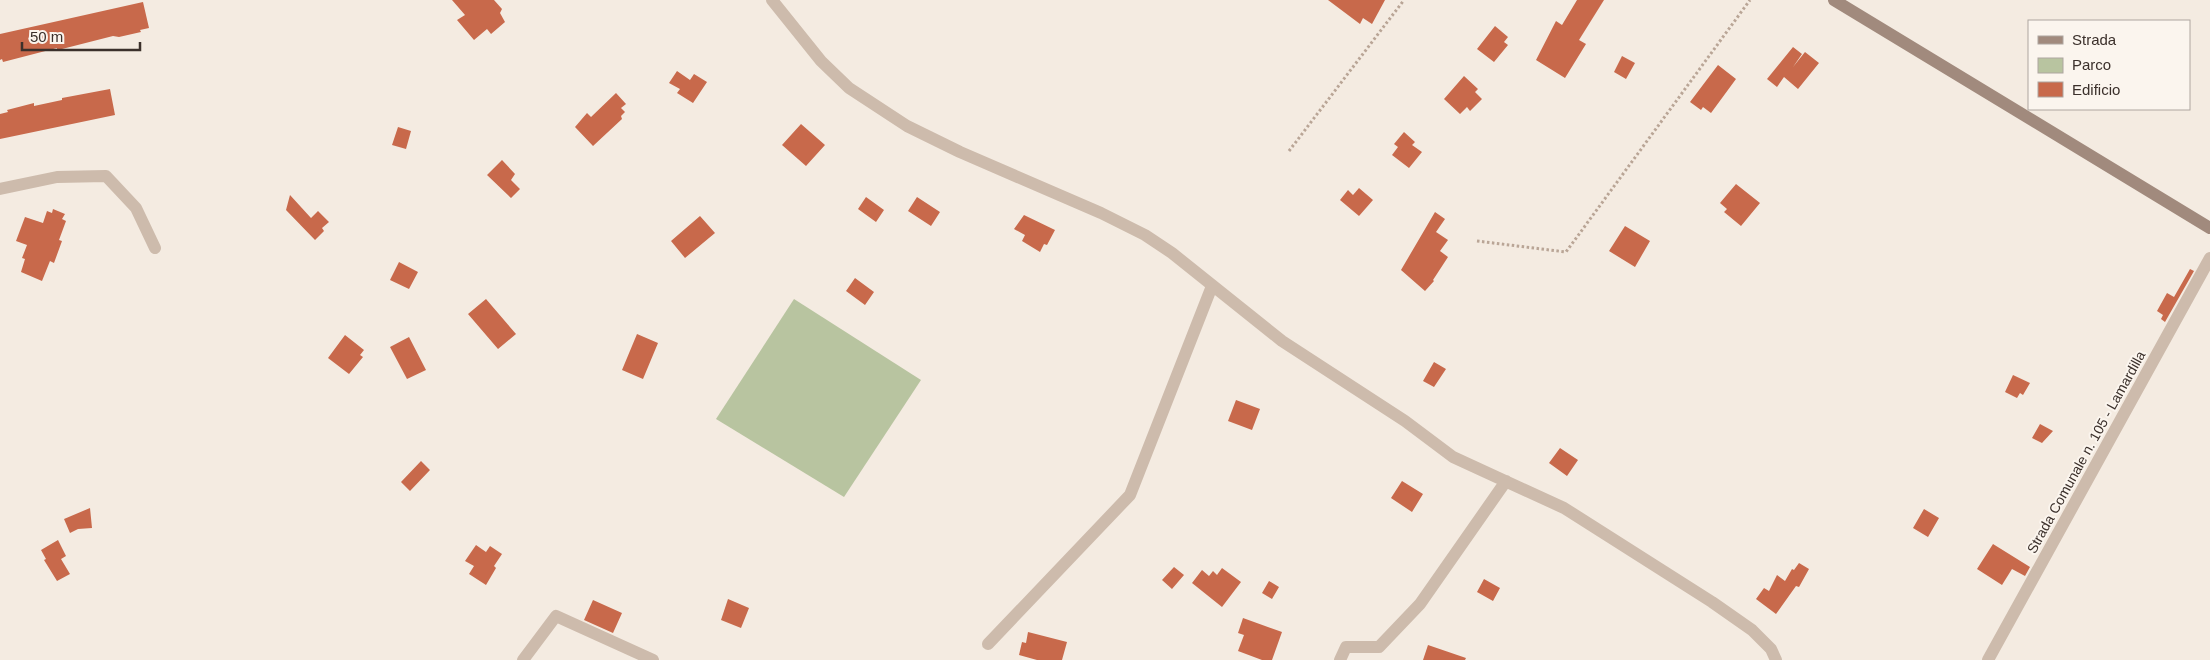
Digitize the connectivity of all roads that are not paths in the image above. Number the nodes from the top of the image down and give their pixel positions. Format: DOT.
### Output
graph roads {
  1 [pos="772,0"];
  2 [pos="1834,0"];
  3 [pos="0,189"];
  4 [pos="2210,228"];
  5 [pos="155,248"];
  6 [pos="2210,258"];
  7 [pos="1212,286"];
  8 [pos="1506,481"];
  9 [pos="988,644"];
  10 [pos="523,660"];
  11 [pos="652,660"];
  12 [pos="1340,660"];
  13 [pos="1776,660"];
  14 [pos="1988,660"];
  1 -- 7 [label="street"];
  2 -- 4 [label="main road"];
  3 -- 5 [label="street"];
  6 -- 14 [label="street, Strada Comunale n. 105 - Lamardilla"];
  7 -- 8 [label="street"];
  7 -- 9 [label="street"];
  8 -- 12 [label="street"];
  8 -- 13 [label="street"];
  10 -- 11 [label="street"];
}
